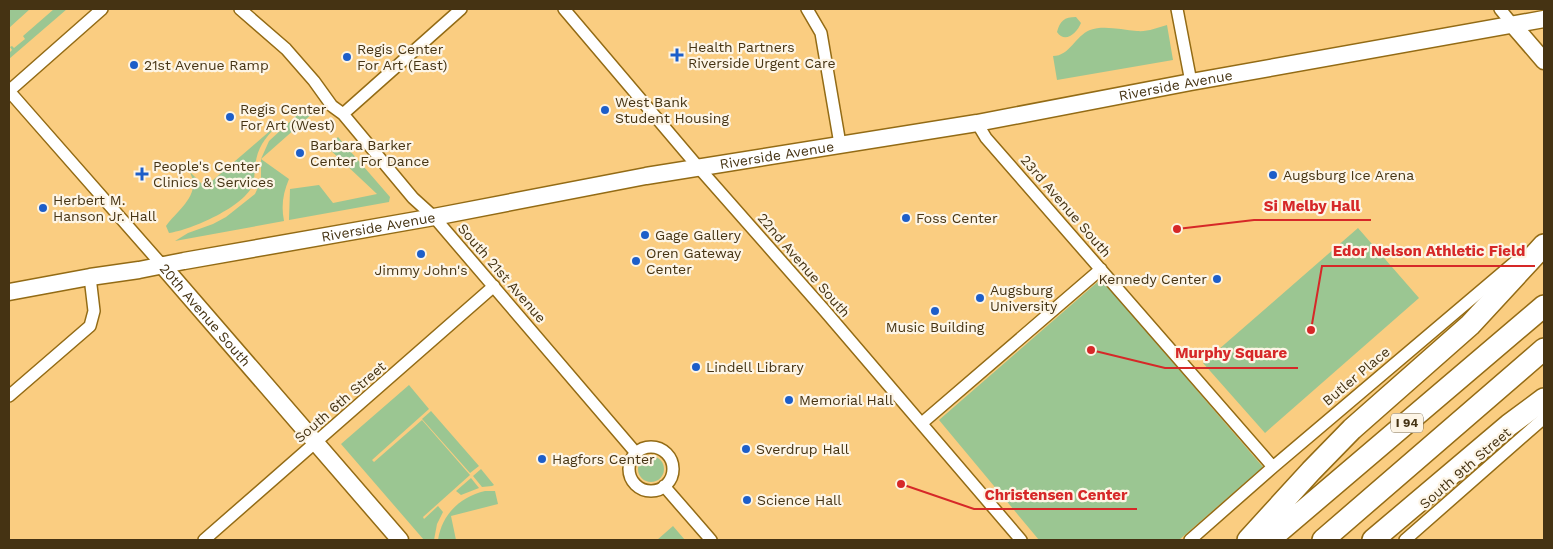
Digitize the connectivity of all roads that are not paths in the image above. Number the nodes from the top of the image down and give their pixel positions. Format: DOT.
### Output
graph roads {
  1 [pos="102,9"];
  2 [pos="240,9"];
  3 [pos="461,9"];
  4 [pos="564,9"];
  5 [pos="807,9"];
  6 [pos="1177,9"];
  7 [pos="1500,9"];
  8 [pos="1544,19"];
  9 [pos="1513,25"];
  10 [pos="1544,61"];
  11 [pos="1192,82"];
  12 [pos="9,91"];
  13 [pos="343,114"];
  14 [pos="977,123"];
  15 [pos="840,144"];
  16 [pos="699,168"];
  17 [pos="434,217"];
  18 [pos="1544,237"];
  19 [pos="1544,246"];
  20 [pos="162,265"];
  21 [pos="1101,269"];
  22 [pos="90,277"];
  23 [pos="494,286"];
  24 [pos="9,292"];
  25 [pos="1544,306"];
  26 [pos="1544,348"];
  27 [pos="9,396"];
  28 [pos="1544,415"];
  29 [pos="922,423"];
  30 [pos="315,443"];
  31 [pos="636,453"];
  32 [pos="1273,467"];
  33 [pos="664,486"];
  34 [pos="204,540"];
  35 [pos="400,540"];
  36 [pos="711,540"];
  37 [pos="1022,540"];
  38 [pos="1190,540"];
  39 [pos="1248,540"];
  40 [pos="1269,540"];
  41 [pos="1323,540"];
  42 [pos="1374,540"];
  43 [pos="1405,540"];
  1 -- 12 [label="street"];
  2 -- 13 [label="street, South 21st Avenue"];
  3 -- 13 [label="street"];
  4 -- 16 [label="street, 22nd Avenue South"];
  5 -- 15 [label="street"];
  6 -- 11 [label="street"];
  7 -- 9 [label="street"];
  8 -- 9 [label="street, Riverside Avenue"];
  9 -- 10 [label="street"];
  9 -- 11 [label="street, Riverside Avenue"];
  11 -- 14 [label="street, Riverside Avenue"];
  12 -- 20 [label="street, 20th Avenue South"];
  13 -- 17 [label="street, South 21st Avenue"];
  14 -- 15 [label="street, Riverside Avenue"];
  14 -- 21 [label="street, 23rd Avenue South"];
  15 -- 16 [label="street, Riverside Avenue"];
  16 -- 17 [label="street, Riverside Avenue"];
  16 -- 29 [label="street, 22nd Avenue South"];
  17 -- 20 [label="street, Riverside Avenue"];
  17 -- 23 [label="street, South 21st Avenue"];
  18 -- 32 [label="street, Butler Place"];
  19 -- 39 [label="highway"];
  20 -- 22 [label="street, Riverside Avenue"];
  20 -- 30 [label="street, 20th Avenue South"];
  21 -- 29 [label="street"];
  21 -- 32 [label="street, 23rd Avenue South"];
  22 -- 24 [label="street, Riverside Avenue"];
  22 -- 27 [label="street"];
  23 -- 30 [label="street, South 6th Street"];
  23 -- 31 [label="street, South 21st Avenue"];
  25 -- 40 [label="highway, I 94"];
  26 -- 41 [label="highway, I 94"];
  28 -- 42 [label="highway"];
  28 -- 43 [label="street, South 9th Street"];
  29 -- 37 [label="street, 22nd Avenue South"];
  30 -- 34 [label="street, South 6th Street"];
  30 -- 35 [label="street, 20th Avenue South"];
  31 -- 33 [label="street"];
  31 -- 33 [label="street"];
  32 -- 38 [label="street, Butler Place"];
  33 -- 36 [label="street"];
}
